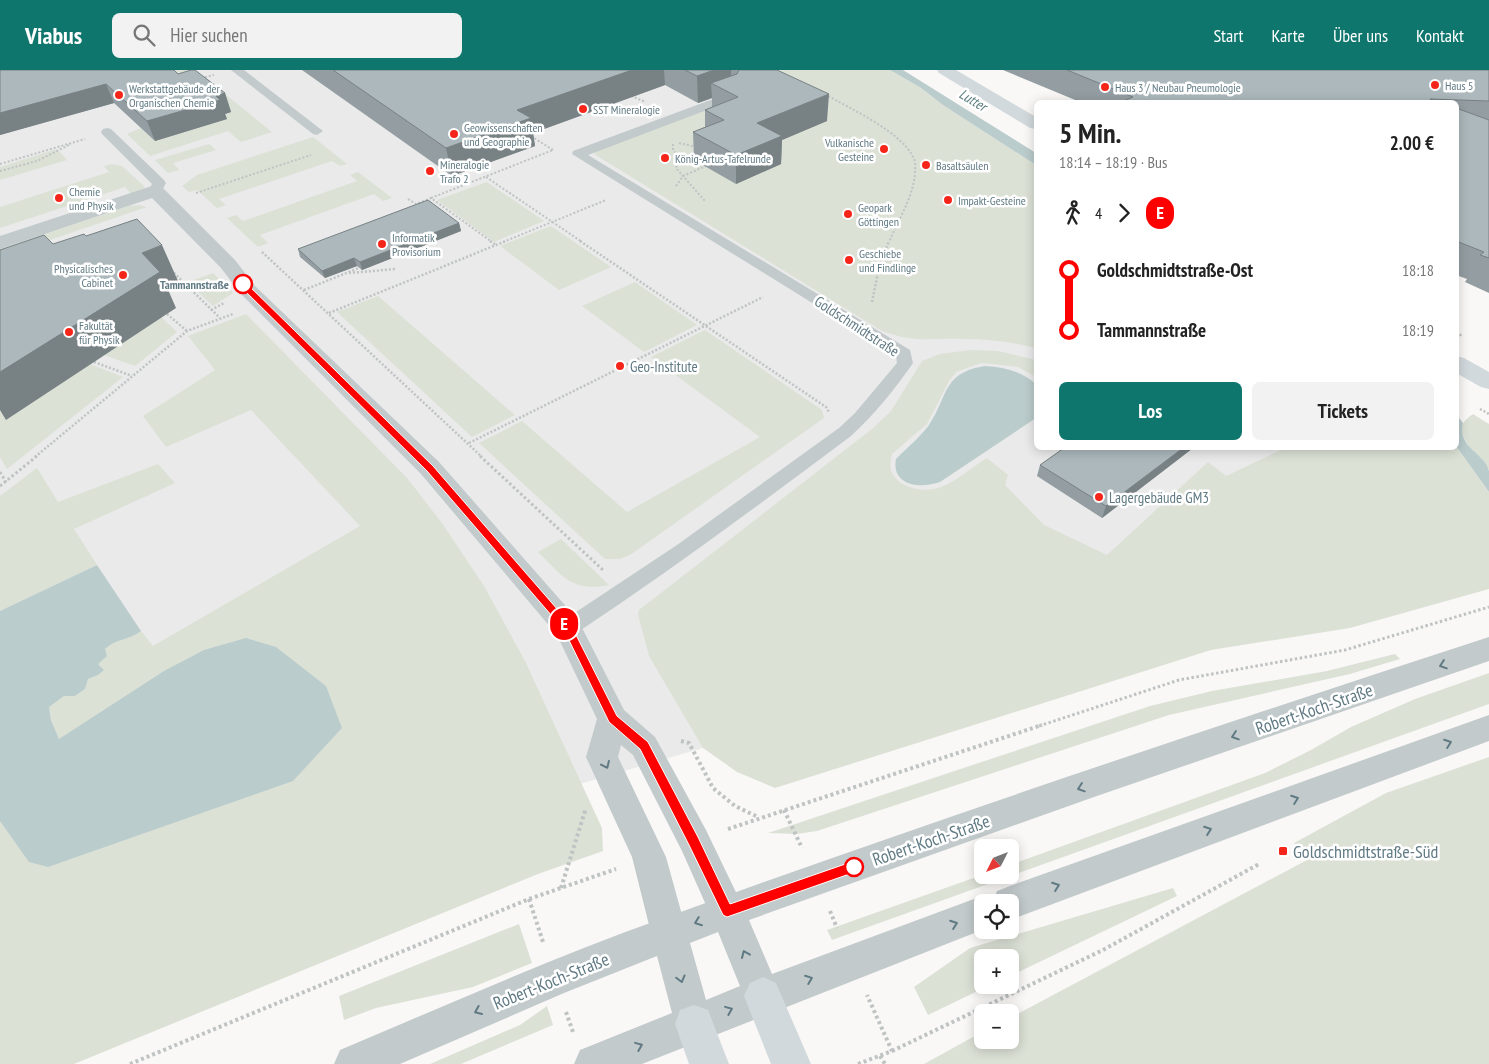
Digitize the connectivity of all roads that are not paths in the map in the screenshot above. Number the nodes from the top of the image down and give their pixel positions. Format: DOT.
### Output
graph roads {
  1 [pos="237,70"];
  2 [pos="946,70"];
  3 [pos="732,96"];
  4 [pos="1034,123"];
  5 [pos="317,131"];
  6 [pos="107,132"];
  7 [pos="162,197"];
  8 [pos="0,243"];
  9 [pos="1459,365"];
  10 [pos="1489,382"];
  11 [pos="568,628"];
  12 [pos="1489,649"];
  13 [pos="613,719"];
  14 [pos="1489,728"];
  15 [pos="1019,900"];
  16 [pos="727,911"];
  17 [pos="974,916"];
  18 [pos="669,933"];
  19 [pos="763,996"];
  20 [pos="694,1024"];
  21 [pos="354,1064"];
  22 [pos="594,1064"];
  23 [pos="709,1064"];
  24 [pos="791,1064"];
  1 -- 5 [label="lane"];
  2 -- 4 [label="main road"];
  3 -- 11 [label="lane, Goldschmidtstraße"];
  6 -- 7 [label="lane"];
  7 -- 8 [label="street"];
  7 -- 11 [label="street"];
  9 -- 10 [label="main road"];
  11 -- 13 [label="street"];
  12 -- 16 [label="street, Robert-Koch-Straße, one-way"];
  13 -- 16 [label="street"];
  13 -- 18 [label="street, one-way"];
  15 -- 14 [label="street, one-way"];
  16 -- 18 [label="street, Robert-Koch-Straße, one-way"];
  19 -- 16 [label="street, one-way"];
  19 -- 17 [label="street, one-way"];
  18 -- 20 [label="street, one-way"];
  18 -- 21 [label="street, Robert-Koch-Straße, one-way"];
  20 -- 19 [label="street, one-way"];
  19 -- 24 [label="main road"];
  22 -- 20 [label="street, one-way"];
  20 -- 23 [label="main road"];
}
